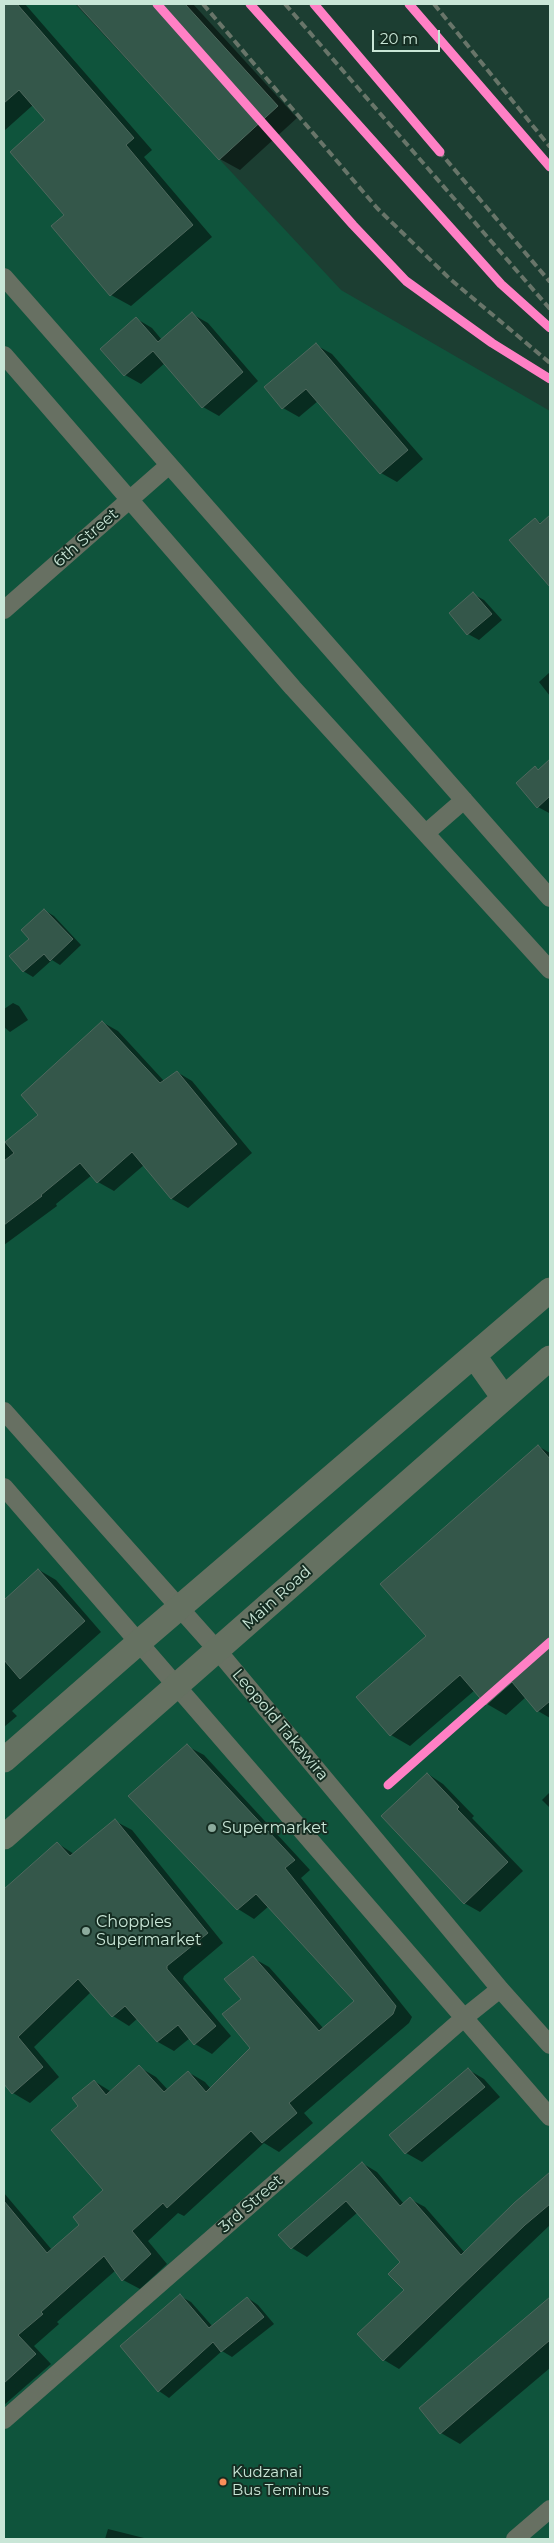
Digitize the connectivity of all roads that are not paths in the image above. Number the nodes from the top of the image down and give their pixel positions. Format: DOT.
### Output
graph roads {
  1 [pos="4,277"];
  2 [pos="4,355"];
  3 [pos="168,466"];
  4 [pos="130,499"];
  5 [pos="4,610"];
  6 [pos="464,800"];
  7 [pos="426,834"];
  8 [pos="550,898"];
  9 [pos="550,970"];
  10 [pos="550,1290"];
  11 [pos="474,1356"];
  12 [pos="550,1358"];
  13 [pos="504,1398"];
  14 [pos="4,1411"];
  15 [pos="4,1487"];
  16 [pos="178,1608"];
  17 [pos="138,1642"];
  18 [pos="218,1651"];
  19 [pos="177,1685"];
  20 [pos="4,1760"];
  21 [pos="4,1837"];
  22 [pos="500,1989"];
  23 [pos="465,2017"];
  24 [pos="550,2044"];
  25 [pos="550,2117"];
  26 [pos="4,2420"];
  27 [pos="550,2509"];
  28 [pos="516,2539"];
  1 -- 3 [label="street"];
  2 -- 4 [label="street"];
  3 -- 4 [label="street, 6th Street"];
  3 -- 6 [label="street"];
  4 -- 5 [label="street, 6th Street"];
  4 -- 7 [label="street"];
  6 -- 7 [label="street"];
  6 -- 8 [label="street"];
  7 -- 9 [label="street"];
  10 -- 11 [label="main road"];
  11 -- 13 [label="main road"];
  11 -- 16 [label="main road"];
  12 -- 13 [label="main road, Main Road"];
  13 -- 18 [label="main road, Main Road"];
  14 -- 16 [label="street, Leopold Takawira"];
  15 -- 17 [label="street"];
  16 -- 17 [label="main road"];
  16 -- 18 [label="street, Leopold Takawira"];
  17 -- 19 [label="street"];
  17 -- 20 [label="main road"];
  18 -- 19 [label="main road, Main Road"];
  18 -- 22 [label="street, Leopold Takawira"];
  19 -- 21 [label="main road, Main Road"];
  19 -- 23 [label="street"];
  22 -- 23 [label="street, 3rd Street"];
  22 -- 24 [label="street, Leopold Takawira"];
  23 -- 25 [label="street"];
  23 -- 26 [label="street, 3rd Street"];
  27 -- 28 [label="street"];
}
